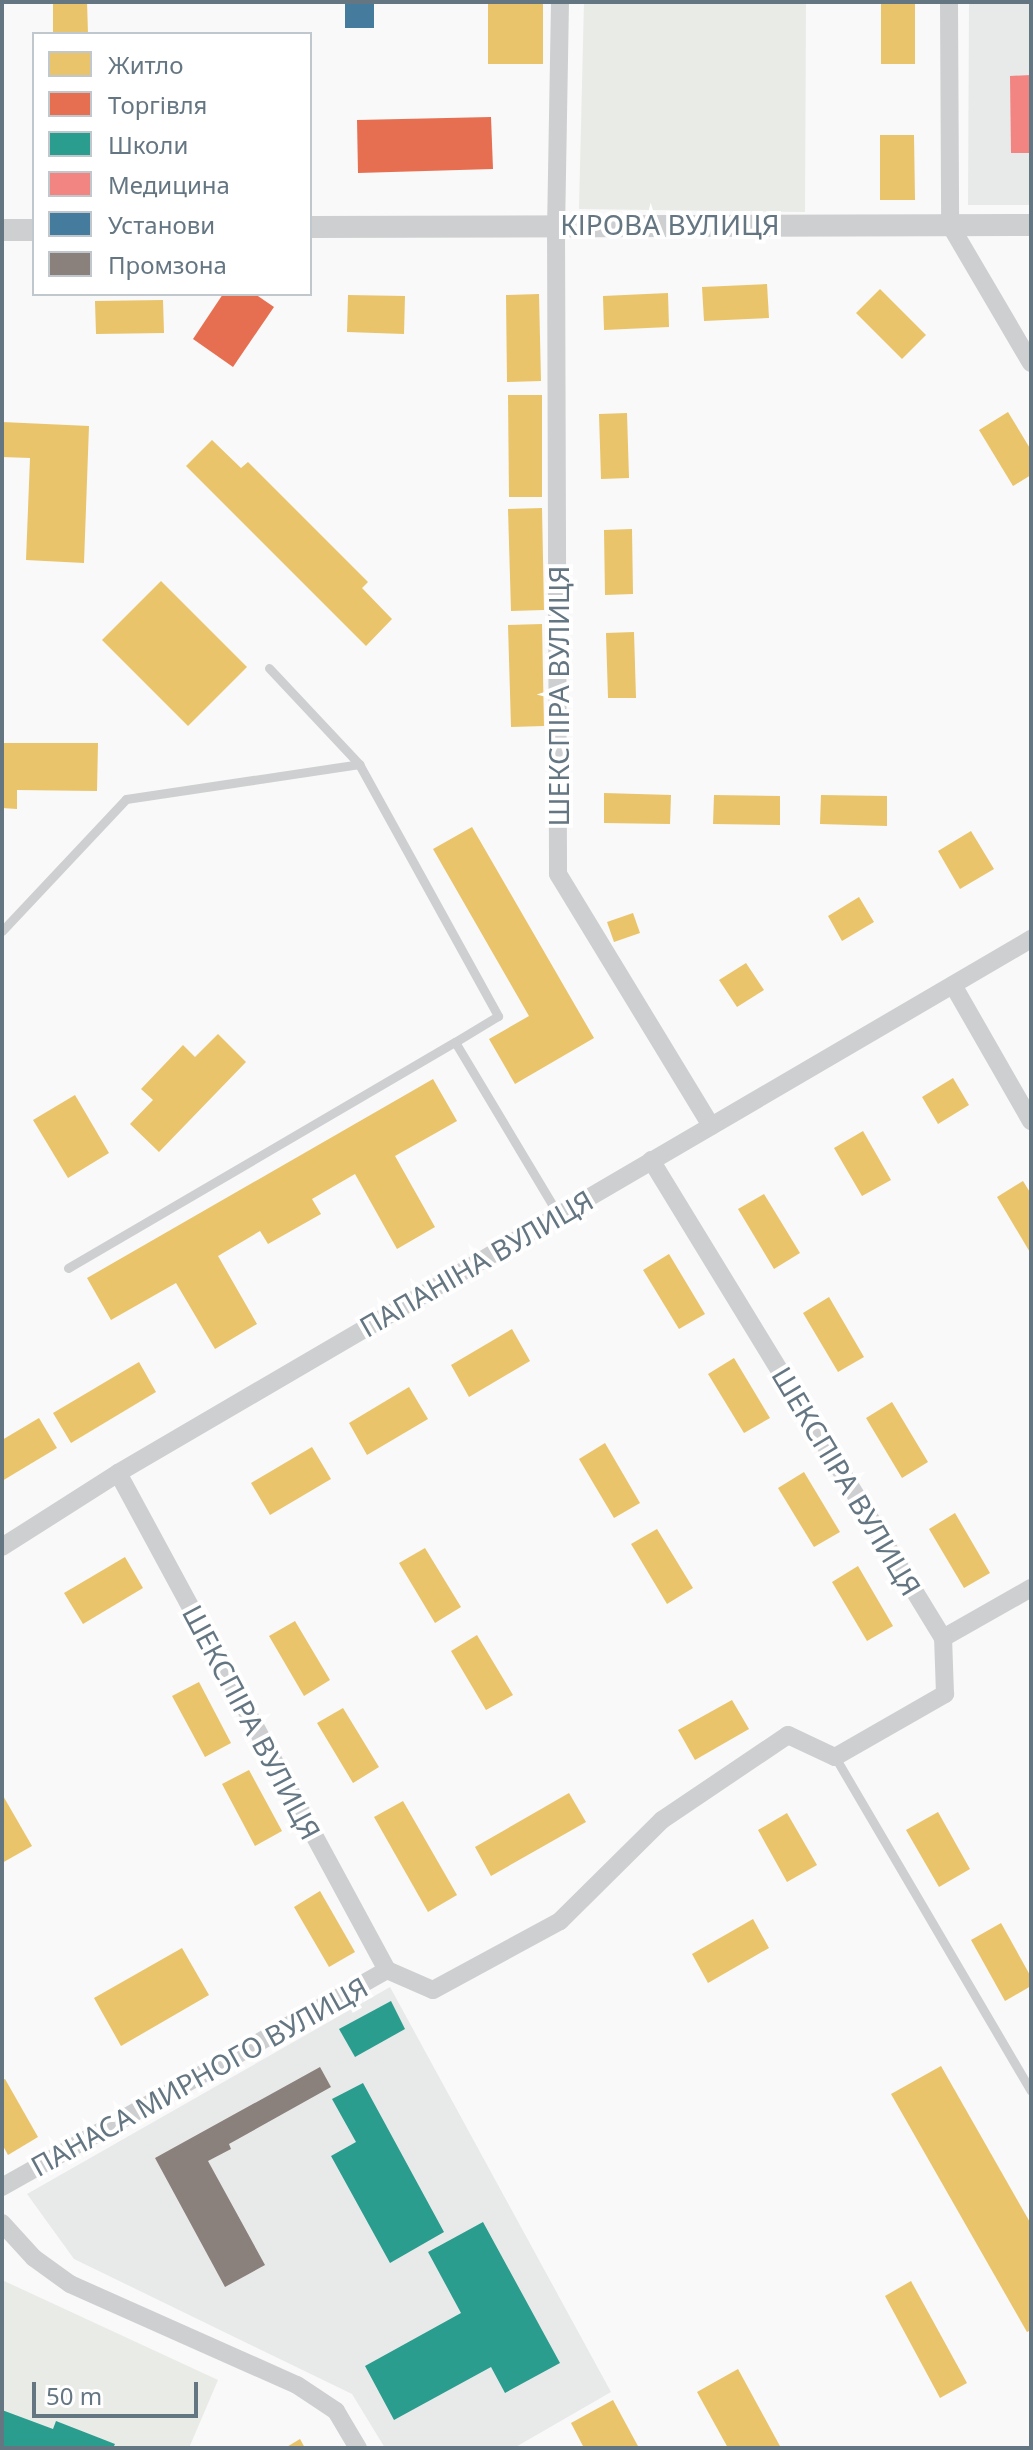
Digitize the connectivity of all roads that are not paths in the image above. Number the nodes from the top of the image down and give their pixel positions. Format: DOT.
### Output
graph roads {
  1 [pos="560,2"];
  2 [pos="949,2"];
  3 [pos="556,224"];
  4 [pos="950,225"];
  5 [pos="1031,225"];
  6 [pos="312,227"];
  7 [pos="2,230"];
  8 [pos="32,230"];
  9 [pos="1031,363"];
  10 [pos="269,668"];
  11 [pos="359,764"];
  12 [pos="2,931"];
  13 [pos="1031,939"];
  14 [pos="953,985"];
  15 [pos="455,1042"];
  16 [pos="1031,1121"];
  17 [pos="711,1126"];
  18 [pos="651,1160"];
  19 [pos="558,1214"];
  20 [pos="68,1268"];
  21 [pos="118,1473"];
  22 [pos="2,1547"];
  23 [pos="1031,1588"];
  24 [pos="943,1638"];
  25 [pos="835,1757"];
  26 [pos="387,1970"];
  27 [pos="1031,2091"];
  28 [pos="2,2187"];
  29 [pos="2,2223"];
  30 [pos="358,2448"];
  1 -- 3 [label="street, ШЕКСПІРА ВУЛИЦЯ"];
  2 -- 4 [label="street"];
  3 -- 4 [label="street, КІРОВА ВУЛИЦЯ"];
  3 -- 6 [label="street, КІРОВА ВУЛИЦЯ"];
  3 -- 17 [label="street, ШЕКСПІРА ВУЛИЦЯ"];
  4 -- 5 [label="street, КІРОВА ВУЛИЦЯ"];
  4 -- 9 [label="street"];
  7 -- 8 [label="street"];
  10 -- 11 [label="lane"];
  11 -- 12 [label="lane"];
  11 -- 15 [label="lane"];
  13 -- 14 [label="street, ПАПАНІНА ВУЛИЦЯ"];
  14 -- 16 [label="street"];
  14 -- 17 [label="street, ПАПАНІНА ВУЛИЦЯ"];
  15 -- 19 [label="lane"];
  15 -- 20 [label="lane"];
  17 -- 18 [label="street, ПАПАНІНА ВУЛИЦЯ"];
  18 -- 19 [label="street, ПАПАНІНА ВУЛИЦЯ"];
  18 -- 24 [label="street, ШЕКСПІРА ВУЛИЦЯ"];
  19 -- 21 [label="street, ПАПАНІНА ВУЛИЦЯ"];
  21 -- 22 [label="street, ПАПАНІНА ВУЛИЦЯ"];
  21 -- 26 [label="street, ШЕКСПІРА ВУЛИЦЯ"];
  23 -- 24 [label="street"];
  24 -- 25 [label="street"];
  25 -- 26 [label="street, ПАНАСА МИРНОГО ВУЛИЦЯ"];
  25 -- 27 [label="lane"];
  26 -- 28 [label="street, ПАНАСА МИРНОГО ВУЛИЦЯ"];
  29 -- 30 [label="street"];
}
